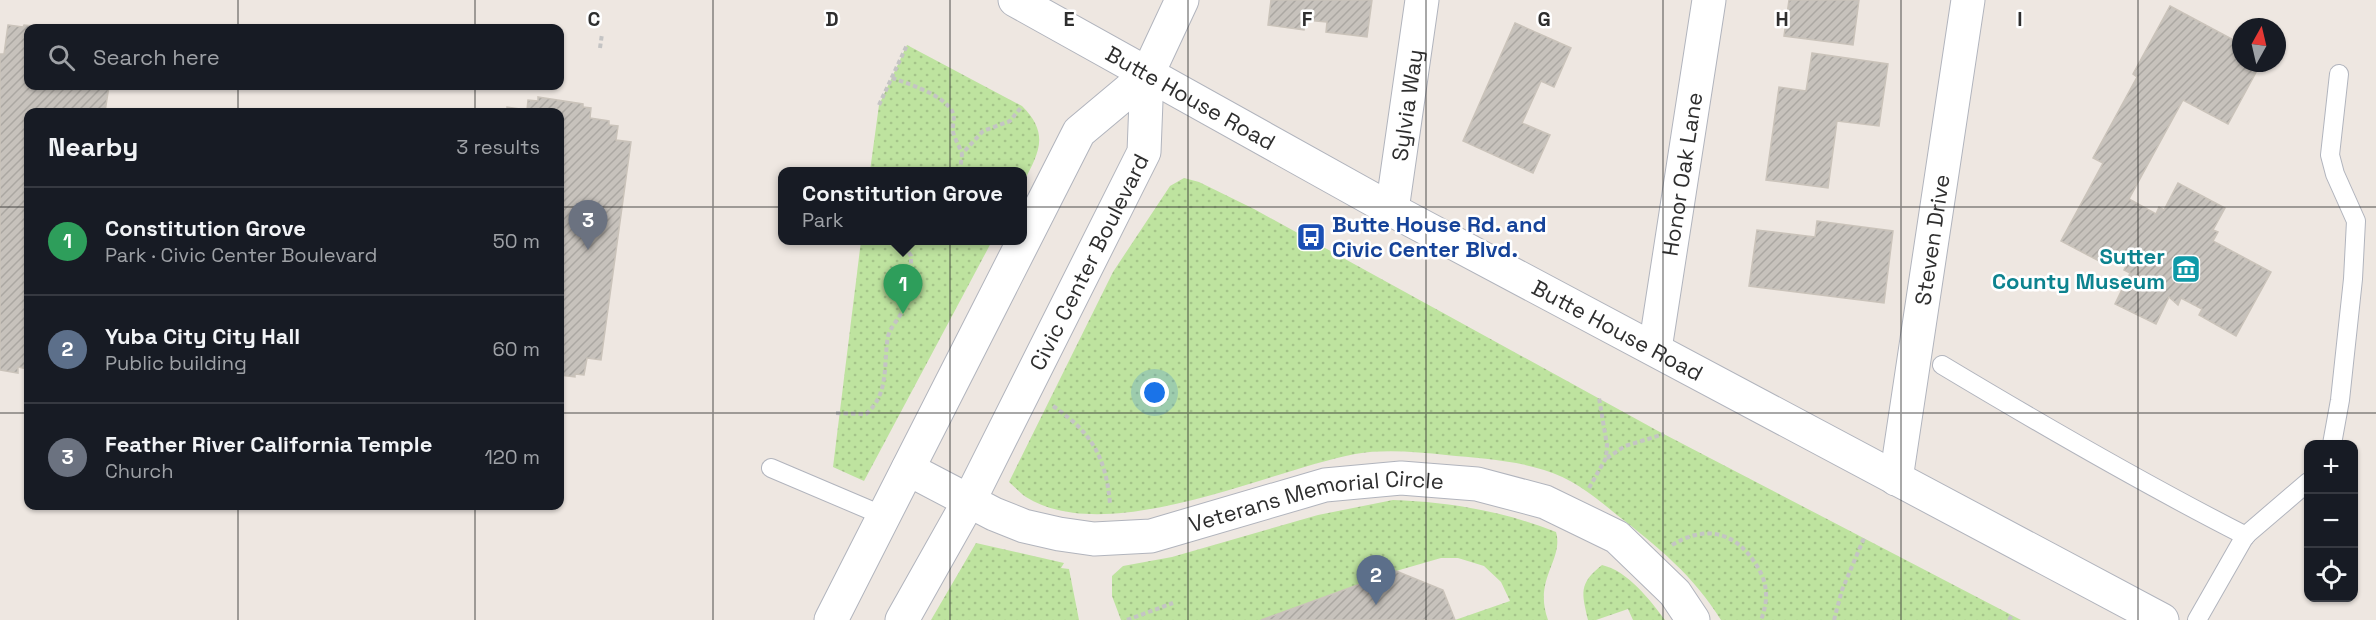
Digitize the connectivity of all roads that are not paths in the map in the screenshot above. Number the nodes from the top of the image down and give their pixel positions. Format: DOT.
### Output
graph roads {
  1 [pos="1015,0"];
  2 [pos="1182,0"];
  3 [pos="1422,0"];
  4 [pos="1709,0"];
  5 [pos="1968,0"];
  6 [pos="2339,74"];
  7 [pos="1147,75"];
  8 [pos="1392,210"];
  9 [pos="1027,234"];
  10 [pos="1022,245"];
  11 [pos="1654,349"];
  12 [pos="1942,365"];
  13 [pos="2333,440"];
  14 [pos="771,468"];
  15 [pos="908,469"];
  16 [pos="1896,479"];
  17 [pos="2304,485"];
  18 [pos="969,501"];
  19 [pos="884,516"];
  20 [pos="2246,536"];
  21 [pos="831,620"];
  22 [pos="902,620"];
  23 [pos="1693,620"];
  24 [pos="2162,620"];
  25 [pos="2197,620"];
  1 -- 7 [label="street, Butte House Road"];
  2 -- 7 [label="street"];
  3 -- 8 [label="street, Sylvia Way"];
  4 -- 11 [label="street, Honor Oak Lane"];
  5 -- 16 [label="street, Steven Drive"];
  6 -- 13 [label="lane"];
  7 -- 8 [label="street, Butte House Road"];
  7 -- 9 [label="street"];
  7 -- 18 [label="street, Civic Center Boulevard"];
  8 -- 11 [label="street, Butte House Road"];
  10 -- 15 [label="street"];
  11 -- 16 [label="street, Butte House Road"];
  12 -- 20 [label="lane"];
  14 -- 19 [label="lane"];
  15 -- 18 [label="street, Veterans Memorial Circle"];
  15 -- 19 [label="street"];
  16 -- 24 [label="street, Butte House Road"];
  17 -- 20 [label="lane"];
  18 -- 22 [label="street, Civic Center Boulevard"];
  18 -- 23 [label="street, Veterans Memorial Circle"];
  19 -- 21 [label="street"];
  20 -- 25 [label="lane"];
}
